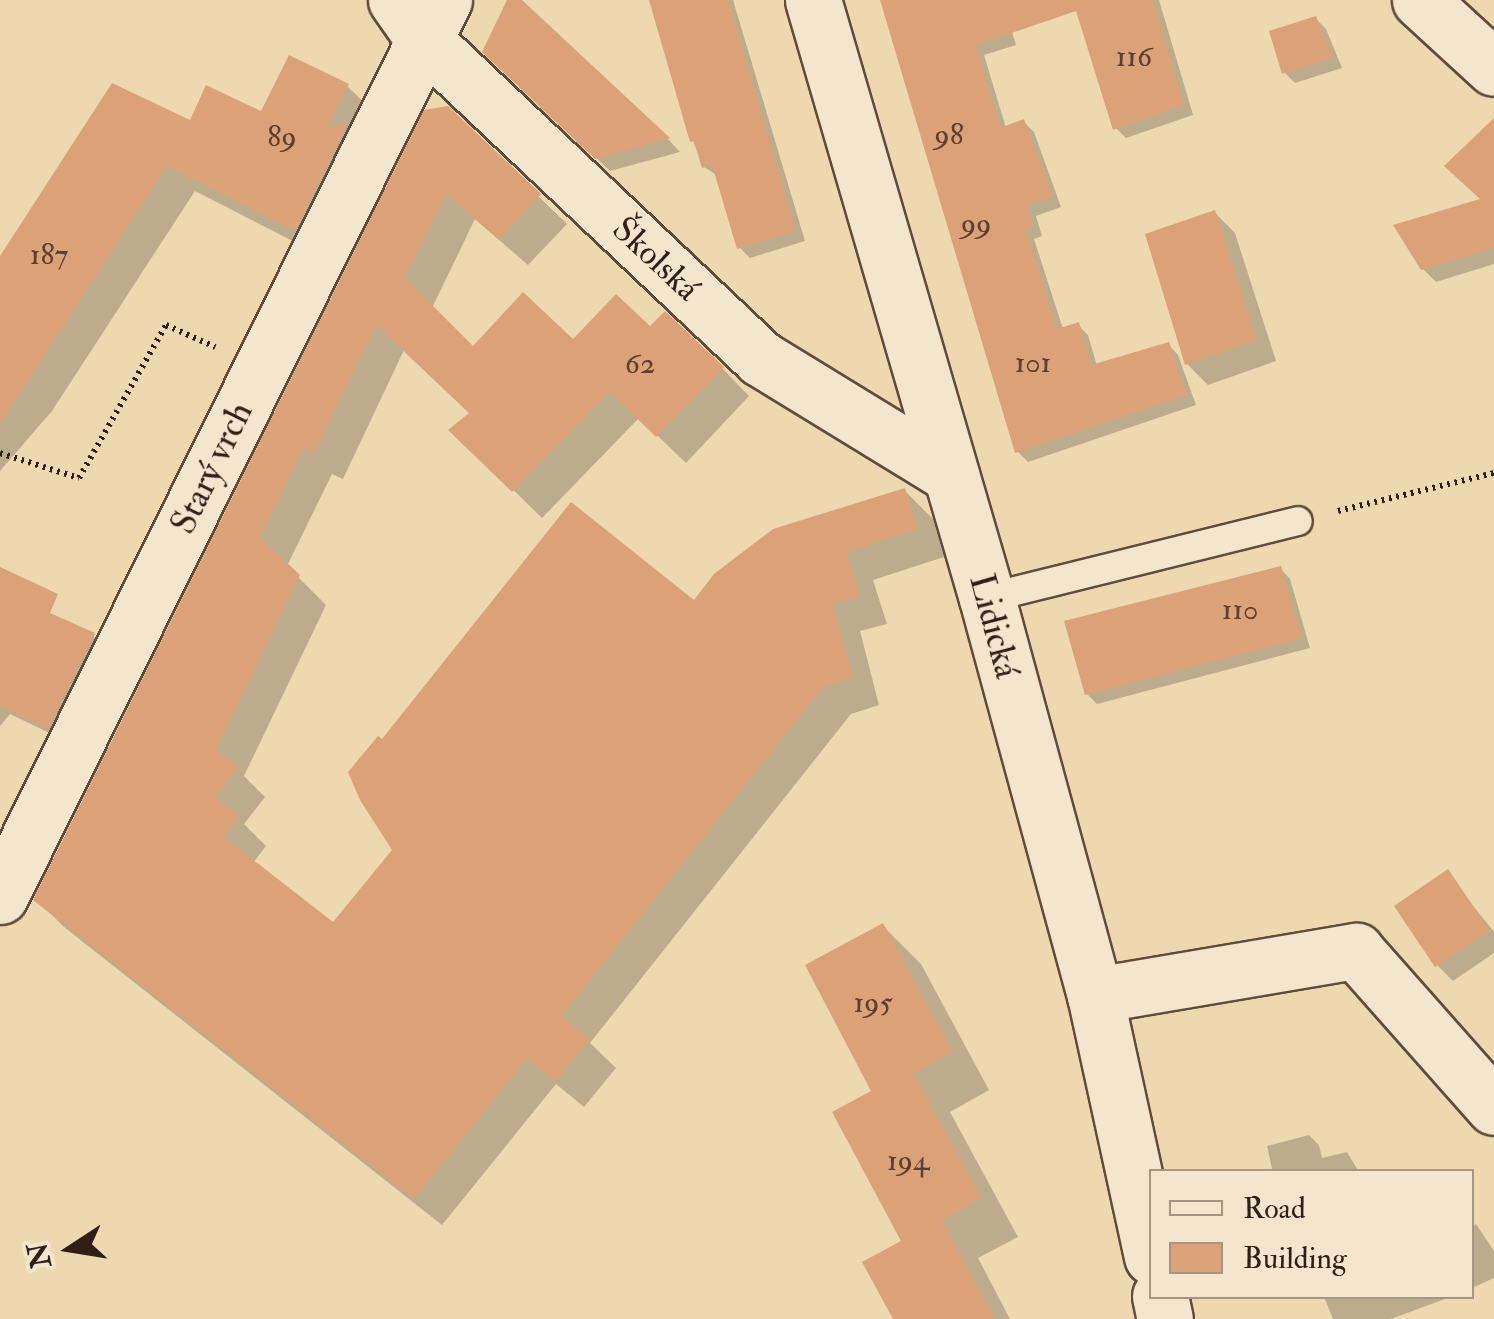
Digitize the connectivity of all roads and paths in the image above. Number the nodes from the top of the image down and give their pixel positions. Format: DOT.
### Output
graph roads {
  1 [pos="813,0"];
  2 [pos="1420,0"];
  3 [pos="422,13"];
  4 [pos="1494,68"];
  5 [pos="262,368"];
  6 [pos="0,453"];
  7 [pos="1494,473"];
  8 [pos="952,475"];
  9 [pos="1298,521"];
  10 [pos="987,598"];
  11 [pos="0,896"];
  12 [pos="1095,995"];
  13 [pos="1494,1106"];
  14 [pos="1149,1243"];
  1 -- 8 [label="street, Lidická"];
  2 -- 4 [label="street"];
  3 -- 5 [label="street, Starý vrch"];
  3 -- 8 [label="street, Školská"];
  5 -- 6 [label="path"];
  5 -- 11 [label="street, Starý vrch"];
  7 -- 9 [label="path"];
  8 -- 10 [label="street, Lidická"];
  9 -- 10 [label="lane"];
  10 -- 12 [label="street, Lidická"];
  12 -- 13 [label="street"];
  12 -- 14 [label="street, Lidická"];
}
